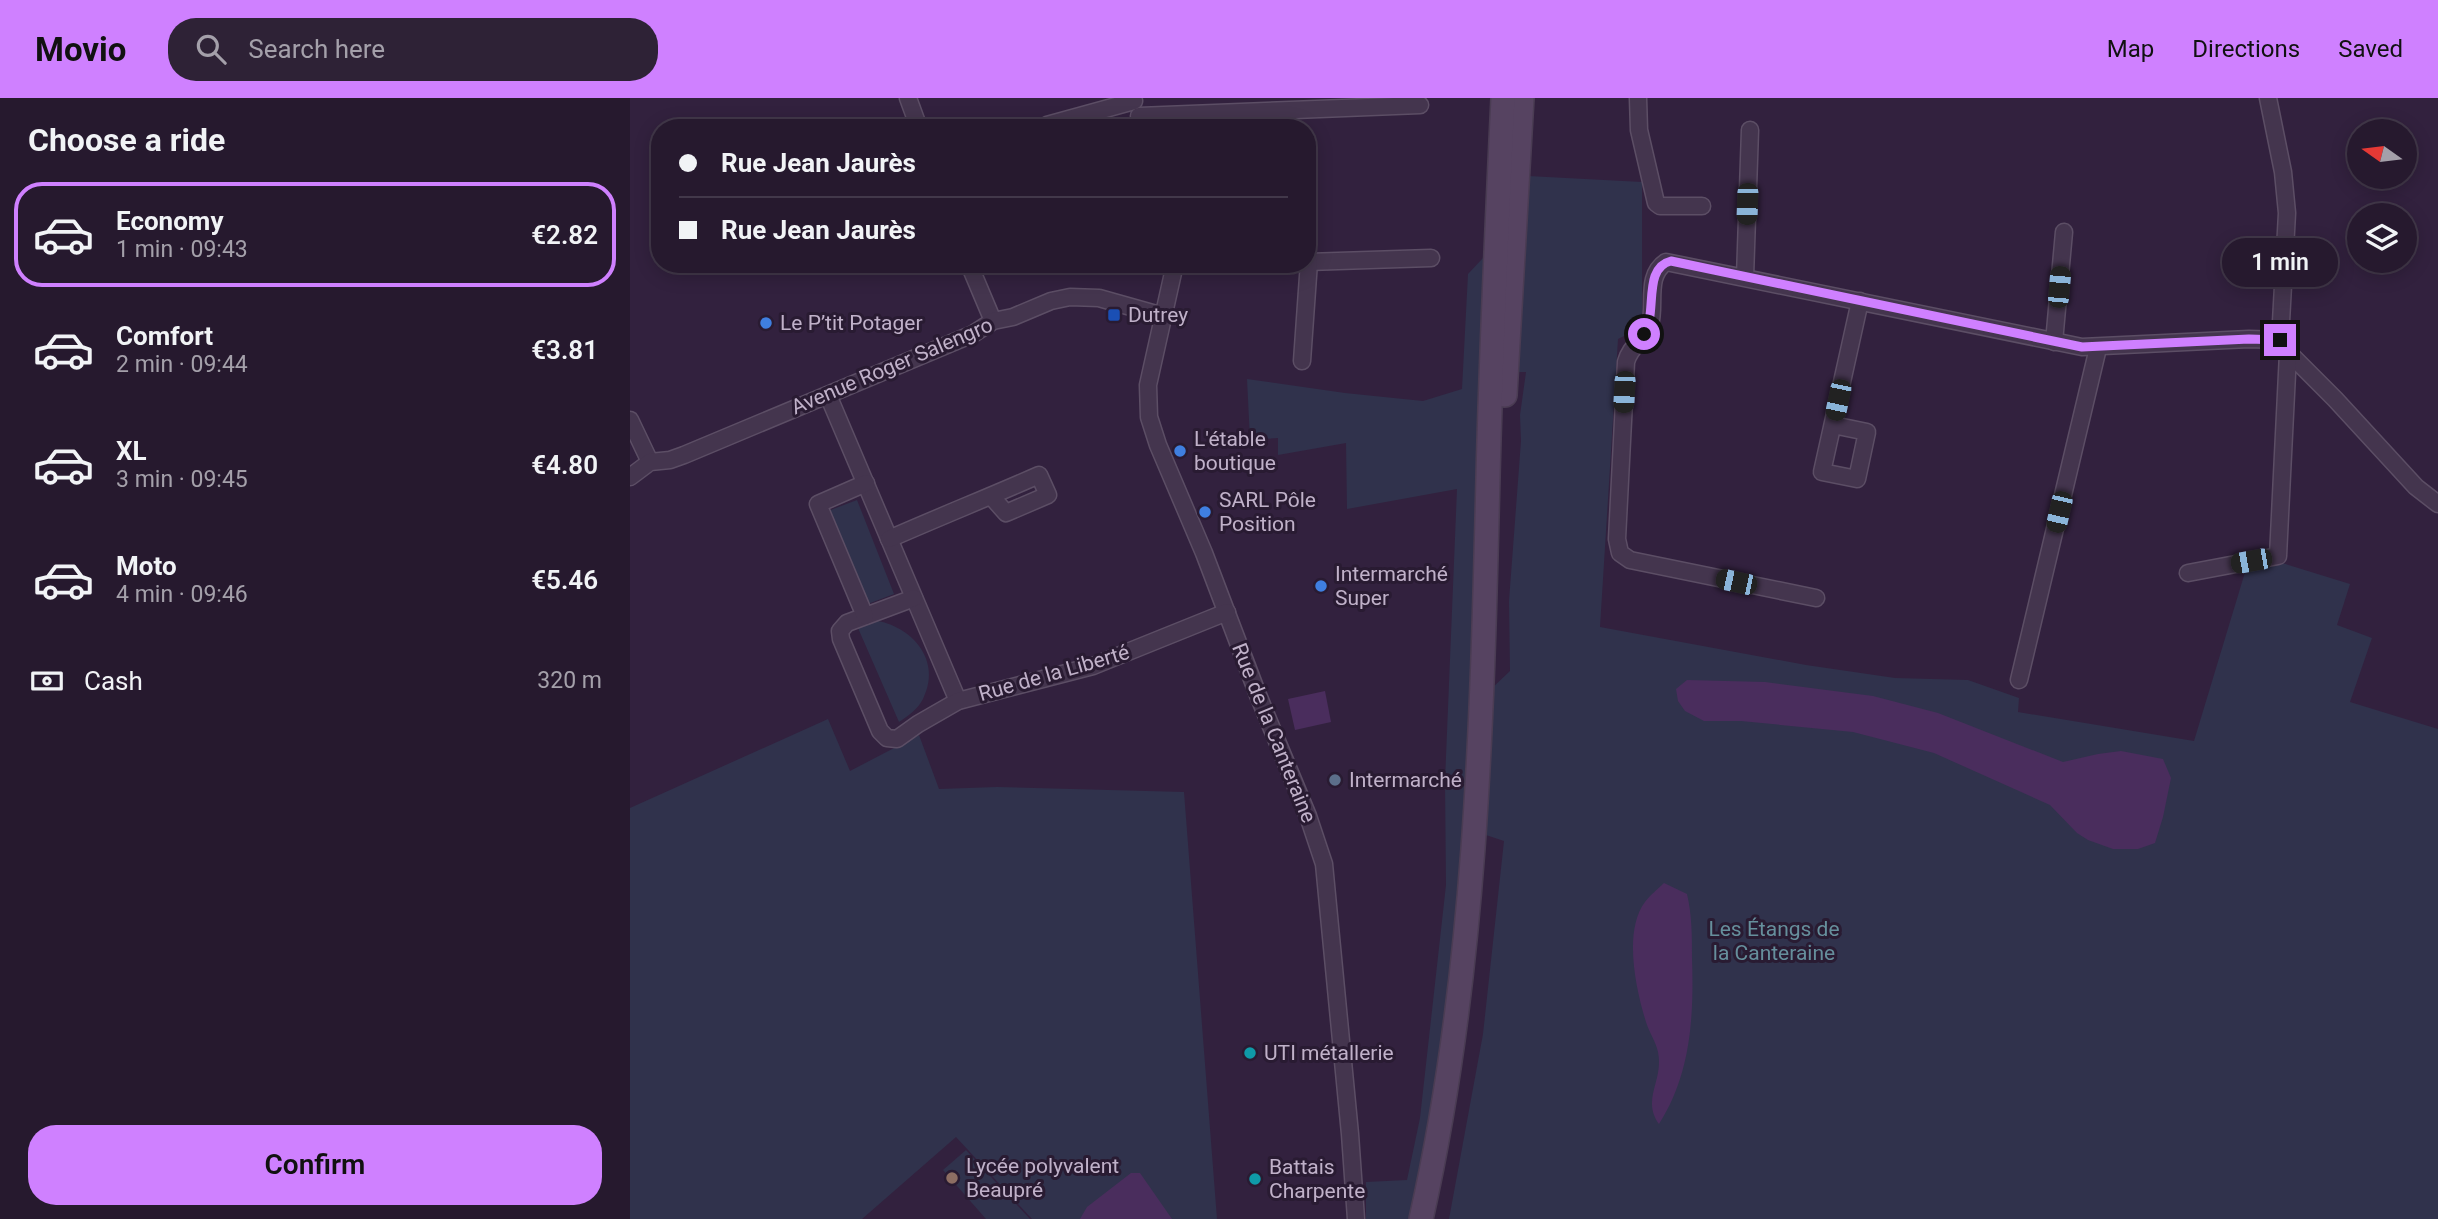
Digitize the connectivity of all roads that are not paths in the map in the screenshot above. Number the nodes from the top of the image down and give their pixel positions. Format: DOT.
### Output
graph roads {
  1 [pos="908,98"];
  2 [pos="1503,98"];
  3 [pos="1522,98"];
  4 [pos="1638,98"];
  5 [pos="2268,98"];
  6 [pos="1420,105"];
  7 [pos="1137,111"];
  8 [pos="916,119"];
  9 [pos="1086,119"];
  10 [pos="1750,130"];
  11 [pos="1702,206"];
  12 [pos="2064,232"];
  13 [pos="1431,258"];
  14 [pos="1316,262"];
  15 [pos="973,273"];
  16 [pos="1173,273"];
  17 [pos="1307,273"];
  18 [pos="1745,277"];
  19 [pos="1860,301"];
  20 [pos="1163,316"];
  21 [pos="993,321"];
  22 [pos="2054,342"];
  23 [pos="2284,346"];
  24 [pos="2098,348"];
  25 [pos="1302,361"];
  26 [pos="828,395"];
  27 [pos="630,420"];
  28 [pos="1833,425"];
  29 [pos="650,463"];
  30 [pos="630,477"];
  31 [pos="866,483"];
  32 [pos="991,496"];
  33 [pos="2438,504"];
  34 [pos="889,539"];
  35 [pos="2188,573"];
  36 [pos="914,598"];
  37 [pos="1816,598"];
  38 [pos="1227,612"];
  39 [pos="1486,614"];
  40 [pos="865,617"];
  41 [pos="2019,680"];
  42 [pos="958,701"];
  43 [pos="1356,1219"];
  44 [pos="1421,1219"];
  1 -- 8 [label="street"];
  2 -- 39 [label="main road"];
  3 -- 39 [label="main road"];
  4 -- 11 [label="street"];
  5 -- 23 [label="street"];
  6 -- 7 [label="street"];
  7 -- 9 [label="street"];
  10 -- 18 [label="street"];
  12 -- 22 [label="street"];
  13 -- 14 [label="street"];
  15 -- 21 [label="street"];
  16 -- 20 [label="street, Rue de la Canteraine"];
  17 -- 25 [label="street"];
  18 -- 19 [label="street"];
  18 -- 37 [label="street"];
  19 -- 22 [label="street"];
  19 -- 28 [label="street"];
  20 -- 21 [label="street, Avenue Roger Salengro"];
  20 -- 38 [label="street, Rue de la Canteraine"];
  21 -- 26 [label="street, Avenue Roger Salengro"];
  22 -- 24 [label="street"];
  23 -- 24 [label="street"];
  23 -- 33 [label="street"];
  23 -- 35 [label="street"];
  24 -- 41 [label="street"];
  26 -- 29 [label="street, Avenue Roger Salengro"];
  26 -- 31 [label="street"];
  27 -- 29 [label="street"];
  29 -- 30 [label="street, Avenue Roger Salengro"];
  31 -- 34 [label="street"];
  31 -- 40 [label="street"];
  32 -- 34 [label="street"];
  34 -- 36 [label="street"];
  36 -- 40 [label="street"];
  36 -- 42 [label="street"];
  38 -- 42 [label="street, Rue de la Liberté"];
  38 -- 43 [label="street, Rue de la Canteraine"];
  39 -- 44 [label="main road"];
  40 -- 42 [label="street, Rue de la Liberté"];
}
